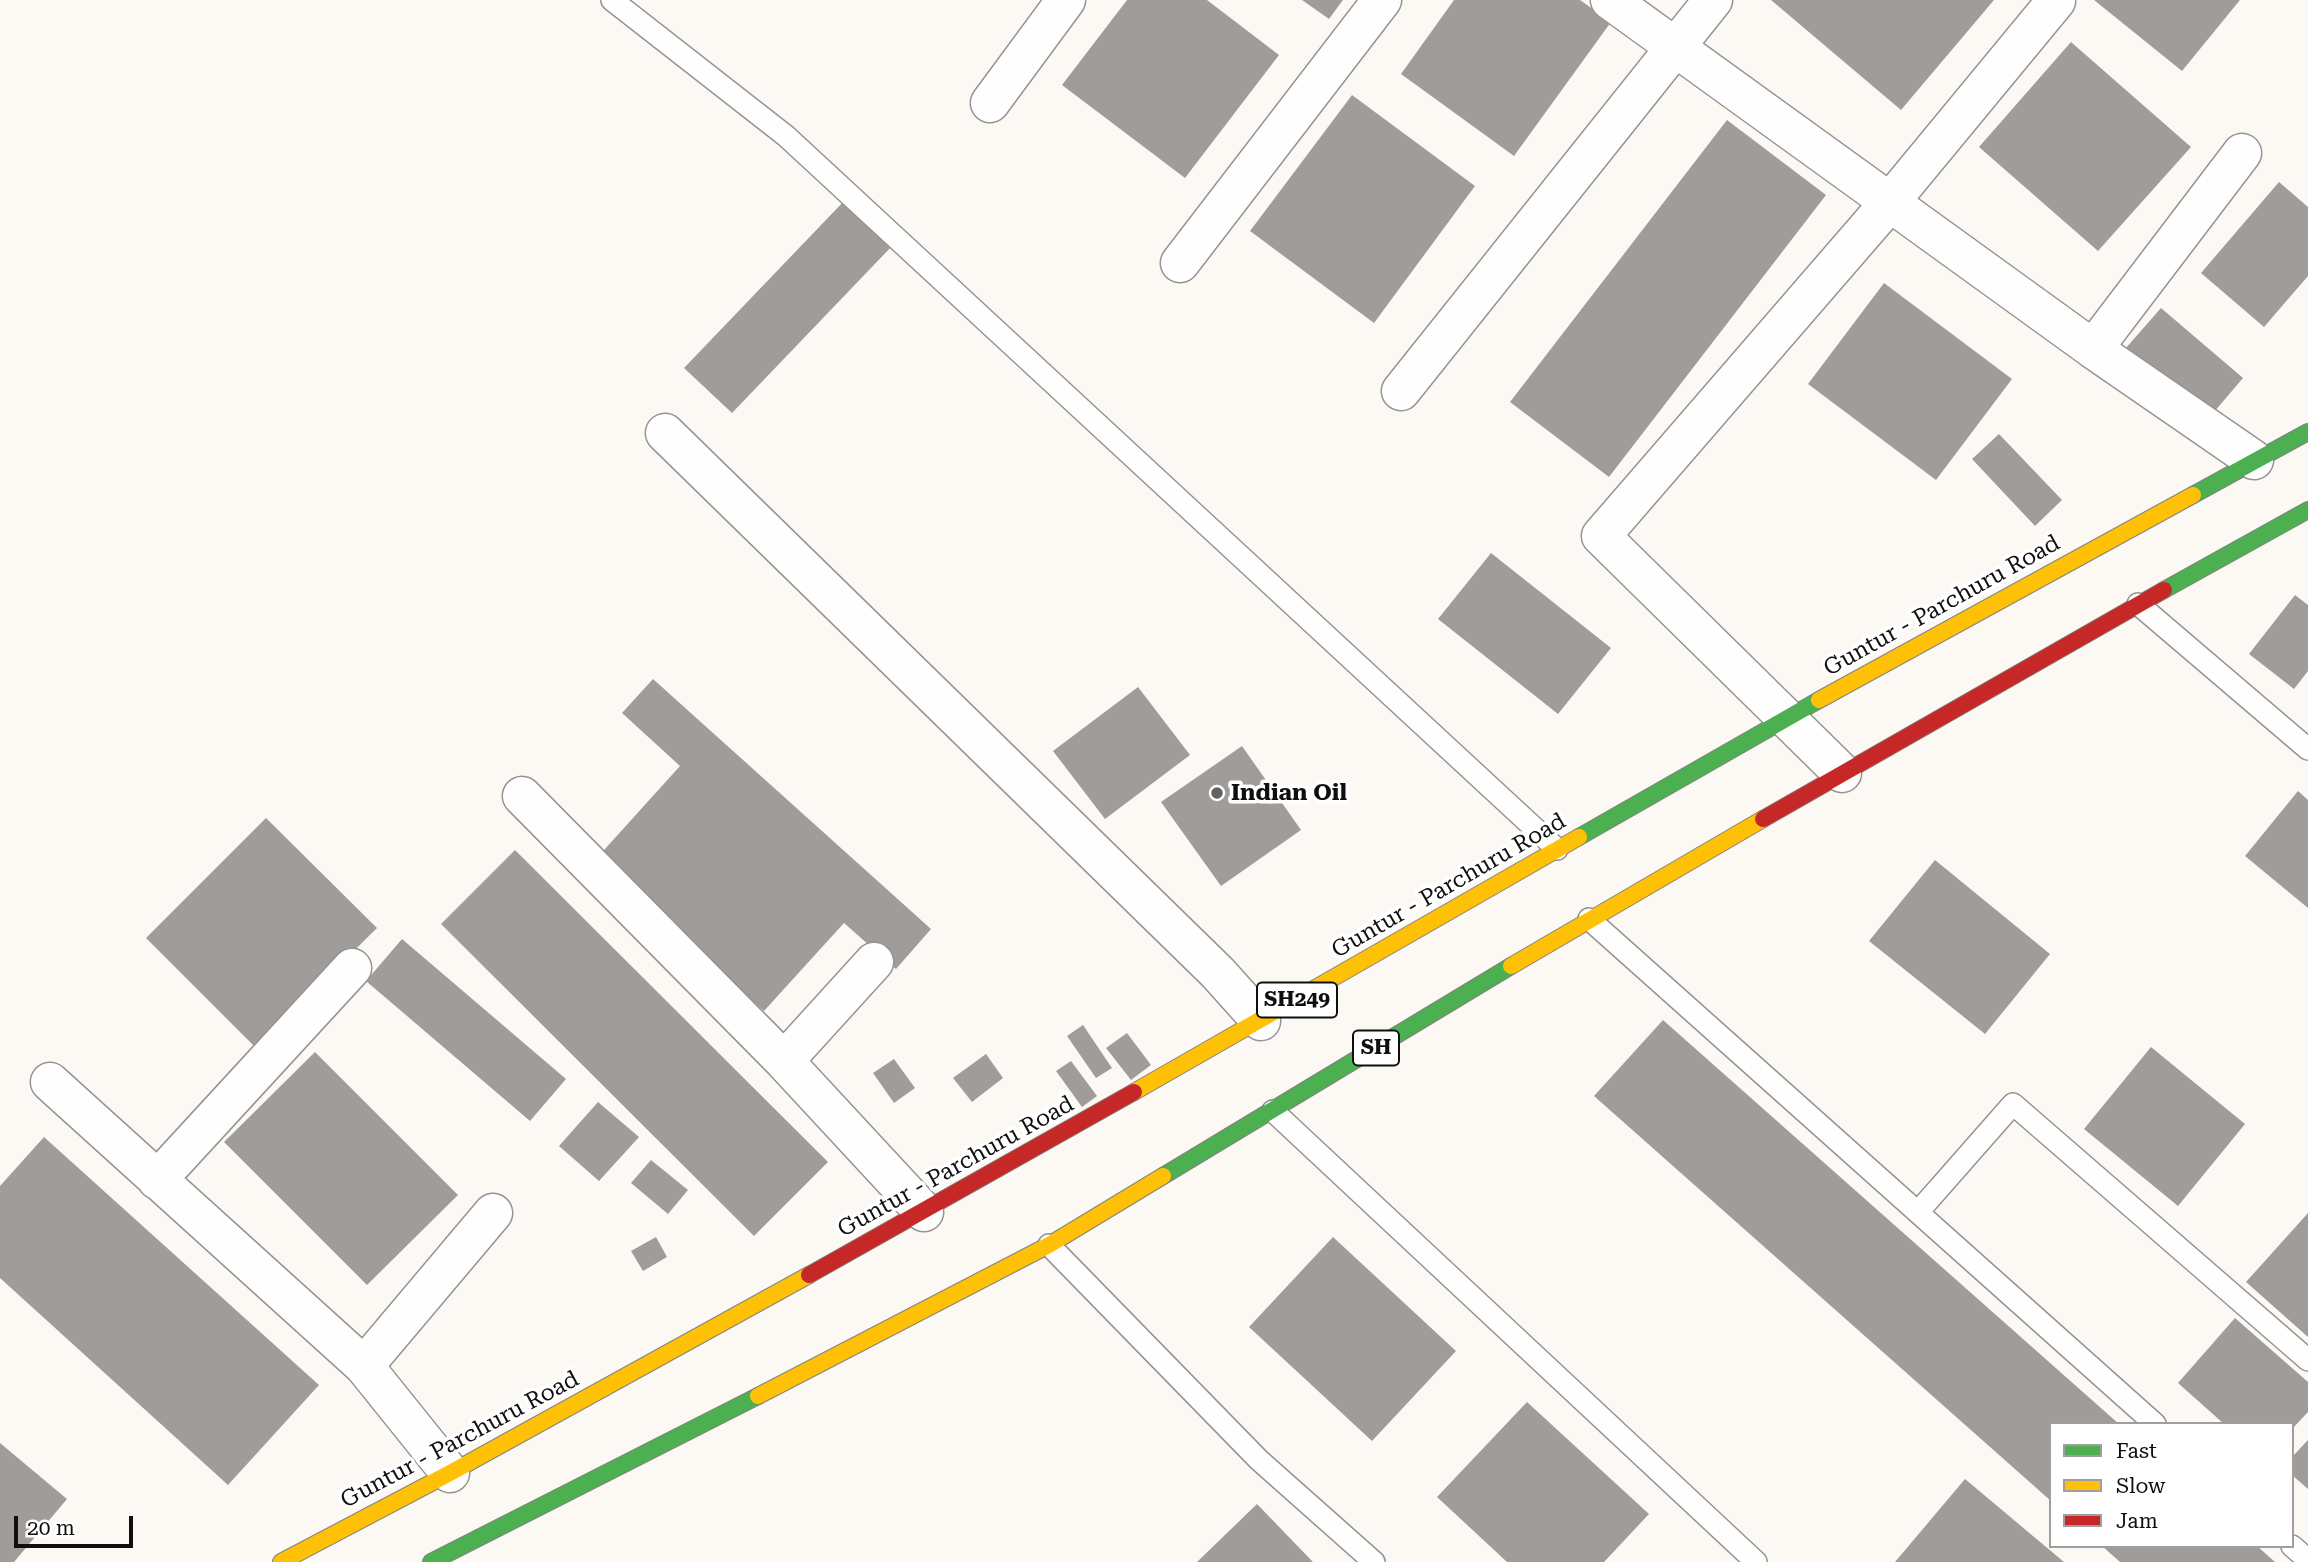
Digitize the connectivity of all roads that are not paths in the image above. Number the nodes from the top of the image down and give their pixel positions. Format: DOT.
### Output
graph roads {
  1 [pos="612,0"];
  2 [pos="1066,0"];
  3 [pos="1382,0"];
  4 [pos="1610,0"];
  5 [pos="1713,0"];
  6 [pos="2056,1"];
  7 [pos="1675,47"];
  8 [pos="990,103"];
  9 [pos="2242,153"];
  10 [pos="1890,202"];
  11 [pos="1180,263"];
  12 [pos="2093,349"];
  13 [pos="1401,391"];
  14 [pos="2308,432"];
  15 [pos="666,433"];
  16 [pos="2254,460"];
  17 [pos="2308,510"];
  18 [pos="2138,604"];
  19 [pos="1787,719"];
  20 [pos="2308,749"];
  21 [pos="1842,773"];
  22 [pos="522,796"];
  23 [pos="1557,849"];
  24 [pos="1589,919"];
  25 [pos="874,962"];
  26 [pos="352,968"];
  27 [pos="1261,1021"];
  28 [pos="784,1061"];
  29 [pos="50,1082"];
  30 [pos="1273,1111"];
  31 [pos="157,1180"];
  32 [pos="924,1212"];
  33 [pos="1918,1212"];
  34 [pos="493,1213"];
  35 [pos="1049,1245"];
  36 [pos="2308,1360"];
  37 [pos="364,1366"];
  38 [pos="2153,1422"];
  39 [pos="450,1474"];
  40 [pos="2294,1548"];
  41 [pos="2308,1560"];
  42 [pos="281,1562"];
  43 [pos="431,1562"];
  44 [pos="1374,1562"];
  45 [pos="1756,1562"];
  1 -- 23 [label="lane"];
  2 -- 8 [label="street"];
  3 -- 11 [label="street"];
  4 -- 7 [label="street"];
  5 -- 7 [label="street"];
  6 -- 10 [label="street"];
  7 -- 10 [label="street"];
  7 -- 13 [label="street"];
  9 -- 12 [label="street"];
  10 -- 12 [label="street"];
  10 -- 19 [label="street"];
  12 -- 16 [label="street"];
  14 -- 16 [label="main road, Guntur - Parchuru Road / SH249"];
  15 -- 27 [label="street"];
  16 -- 19 [label="main road, Guntur - Parchuru Road / SH249"];
  17 -- 18 [label="main road, SH"];
  18 -- 20 [label="lane"];
  18 -- 21 [label="main road, SH"];
  19 -- 21 [label="street"];
  19 -- 23 [label="main road, Guntur - Parchuru Road / SH249"];
  21 -- 24 [label="main road, SH"];
  22 -- 28 [label="street"];
  23 -- 27 [label="main road, Guntur - Parchuru Road / SH249"];
  24 -- 30 [label="main road, SH"];
  24 -- 33 [label="lane"];
  25 -- 28 [label="street"];
  26 -- 31 [label="street"];
  27 -- 32 [label="main road, Guntur - Parchuru Road / SH249"];
  28 -- 32 [label="street"];
  29 -- 31 [label="street"];
  30 -- 35 [label="main road, SH"];
  30 -- 45 [label="lane"];
  31 -- 37 [label="street"];
  32 -- 39 [label="main road, Guntur - Parchuru Road / SH249"];
  33 -- 36 [label="lane"];
  33 -- 38 [label="lane"];
  34 -- 37 [label="street"];
  35 -- 43 [label="main road, SH"];
  35 -- 44 [label="lane"];
  37 -- 39 [label="street"];
  39 -- 42 [label="main road, Guntur - Parchuru Road / SH249"];
  40 -- 41 [label="lane"];
}
